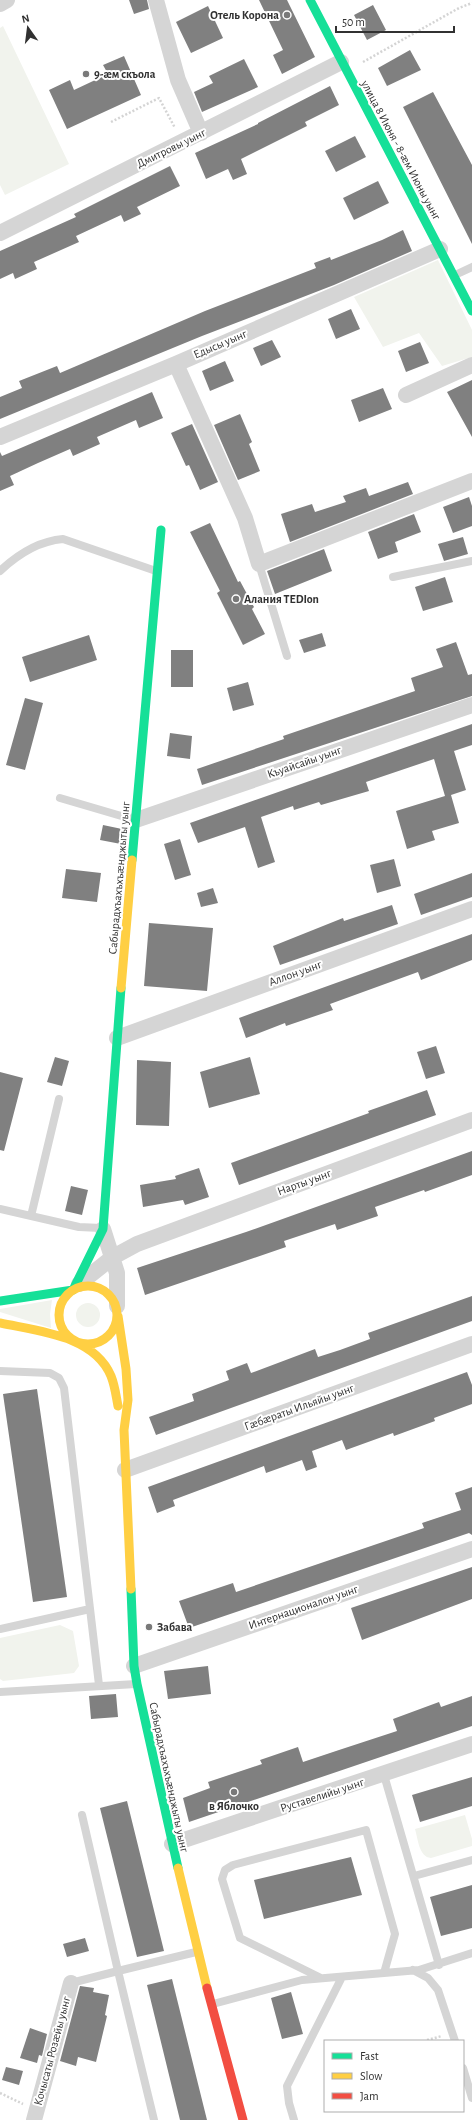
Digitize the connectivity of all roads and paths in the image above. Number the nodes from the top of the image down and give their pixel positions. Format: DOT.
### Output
graph roads {
  1 [pos="6,0"];
  2 [pos="156,0"];
  3 [pos="310,0"];
  4 [pos="472,3"];
  5 [pos="0,4"];
  6 [pos="343,67"];
  7 [pos="111,122"];
  8 [pos="201,133"];
  9 [pos="182,142"];
  10 [pos="0,233"];
  11 [pos="440,249"];
  12 [pos="472,267"];
  13 [pos="454,275"];
  14 [pos="472,311"];
  15 [pos="176,364"];
  16 [pos="472,365"];
  17 [pos="406,395"];
  18 [pos="0,437"];
  19 [pos="472,481"];
  20 [pos="161,530"];
  21 [pos="472,561"];
  22 [pos="259,564"];
  23 [pos="0,571"];
  24 [pos="157,572"];
  25 [pos="393,577"];
  26 [pos="287,656"];
  27 [pos="472,704"];
  28 [pos="60,798"];
  29 [pos="136,820"];
  30 [pos="472,909"];
  31 [pos="117,1038"];
  32 [pos="59,1099"];
  33 [pos="472,1120"];
  34 [pos="0,1209"];
  35 [pos="31,1216"];
  36 [pos="104,1229"];
  37 [pos="137,1244"];
  38 [pos="113,1257"];
  39 [pos="117,1274"];
  40 [pos="73,1290"];
  41 [pos="0,1301"];
  42 [pos="117,1311"];
  43 [pos="0,1323"];
  44 [pos="71,1340"];
  45 [pos="472,1344"];
  46 [pos="0,1371"];
  47 [pos="124,1430"];
  48 [pos="125,1470"];
  49 [pos="472,1549"];
  50 [pos="90,1609"];
  51 [pos="0,1629"];
  52 [pos="134,1666"];
  53 [pos="137,1684"];
  54 [pos="99,1685"];
  55 [pos="0,1692"];
  56 [pos="472,1744"];
  57 [pos="384,1775"];
  58 [pos="82,1815"];
  59 [pos="172,1844"];
  60 [pos="472,1860"];
  61 [pos="414,1876"];
  62 [pos="198,1952"];
  63 [pos="472,1953"];
  64 [pos="439,1965"];
  65 [pos="413,1970"];
  66 [pos="118,1971"];
  67 [pos="384,1973"];
  68 [pos="342,1976"];
  69 [pos="321,1978"];
  70 [pos="71,1983"];
  71 [pos="213,2004"];
  72 [pos="455,2040"];
  73 [pos="464,2071"];
  74 [pos="0,2093"];
  75 [pos="472,2098"];
  76 [pos="35,2115"];
  77 [pos="154,2120"];
  78 [pos="243,2120"];
  79 [pos="294,2120"];
  1 -- 5 [label="street"];
  2 -- 8 [label="street"];
  3 -- 6 [label="main road, улица 8 Июня - 8-ӕм Июны уынг"];
  4 -- 6 [label="path"];
  6 -- 8 [label="street, Дмитровы уынг"];
  6 -- 11 [label="main road, улица 8 Июня - 8-ӕм Июны уынг"];
  7 -- 9 [label="path"];
  8 -- 9 [label="street, Дмитровы уынг"];
  9 -- 10 [label="street, Дмитровы уынг"];
  11 -- 13 [label="main road, улица 8 Июня - 8-ӕм Июны уынг"];
  11 -- 15 [label="street, Едысы уынг"];
  12 -- 13 [label="lane"];
  13 -- 14 [label="main road, улица 8 Июня - 8-ӕм Июны уынг"];
  15 -- 18 [label="street, Едысы уынг"];
  15 -- 22 [label="street"];
  16 -- 17 [label="street"];
  19 -- 22 [label="street"];
  20 -- 24 [label="main road, Сабырадхъахъхъæнджыты уынг"];
  21 -- 25 [label="lane"];
  22 -- 26 [label="lane"];
  23 -- 24 [label="lane"];
  24 -- 29 [label="main road, Сабырадхъахъхъæнджыты уынг"];
  27 -- 29 [label="street, Къуайсайы уынг"];
  28 -- 29 [label="lane"];
  29 -- 31 [label="main road, Сабырадхъахъхъæнджыты уынг"];
  30 -- 31 [label="street, Аллон уынг"];
  31 -- 36 [label="main road, Сабырадхъахъхъæнджыты уынг"];
  32 -- 35 [label="lane"];
  33 -- 37 [label="street, Нарты уынг"];
  34 -- 35 [label="lane"];
  35 -- 36 [label="lane"];
  36 -- 38 [label="street"];
  36 -- 40 [label="main road"];
  37 -- 38 [label="street, Нарты уынг"];
  37 -- 39 [label="street"];
  38 -- 39 [label="street"];
  38 -- 40 [label="street, Нарты уынг"];
  39 -- 42 [label="street"];
  40 -- 41 [label="main road"];
  40 -- 42 [label="main road"];
  40 -- 44 [label="main road"];
  42 -- 44 [label="main road"];
  42 -- 47 [label="main road, Сабырадхъахъхъæнджыты уынг"];
  43 -- 44 [label="main road"];
  44 -- 47 [label="main road, Сабырадхъахъхъæнджыты уынг"];
  45 -- 48 [label="street, Гæбæраты Ильяйы уынг"];
  46 -- 50 [label="lane"];
  47 -- 48 [label="main road, Сабырадхъахъхъæнджыты уынг"];
  48 -- 52 [label="main road, Сабырадхъахъхъæнджыты уынг"];
  49 -- 52 [label="street, Интернационалон уынг"];
  50 -- 51 [label="lane"];
  50 -- 54 [label="lane"];
  52 -- 53 [label="main road, Сабырадхъахъхъæнджыты уынг"];
  53 -- 54 [label="lane"];
  53 -- 59 [label="main road, Сабырадхъахъхъæнджыты уынг"];
  54 -- 55 [label="lane"];
  56 -- 57 [label="street, Руставелийы уынг"];
  57 -- 59 [label="street, Руставелийы уынг"];
  57 -- 61 [label="lane"];
  58 -- 66 [label="lane"];
  59 -- 62 [label="main road, Сабырадхъахъхъæнджыты уынг"];
  60 -- 61 [label="lane"];
  61 -- 64 [label="lane"];
  62 -- 66 [label="lane"];
  62 -- 71 [label="main road, Сабырадхъахъхъæнджыты уынг"];
  63 -- 64 [label="lane"];
  64 -- 65 [label="lane"];
  65 -- 67 [label="lane"];
  65 -- 72 [label="lane"];
  66 -- 70 [label="lane"];
  66 -- 77 [label="lane"];
  67 -- 68 [label="lane"];
  67 -- 69 [label="lane"];
  68 -- 69 [label="lane"];
  68 -- 79 [label="lane"];
  69 -- 71 [label="lane"];
  70 -- 76 [label="street, Кочысаты Розæйы уынг"];
  71 -- 78 [label="main road, Сабырадхъахъхъæнджыты уынг"];
  73 -- 75 [label="lane"];
  74 -- 76 [label="path"];
}
